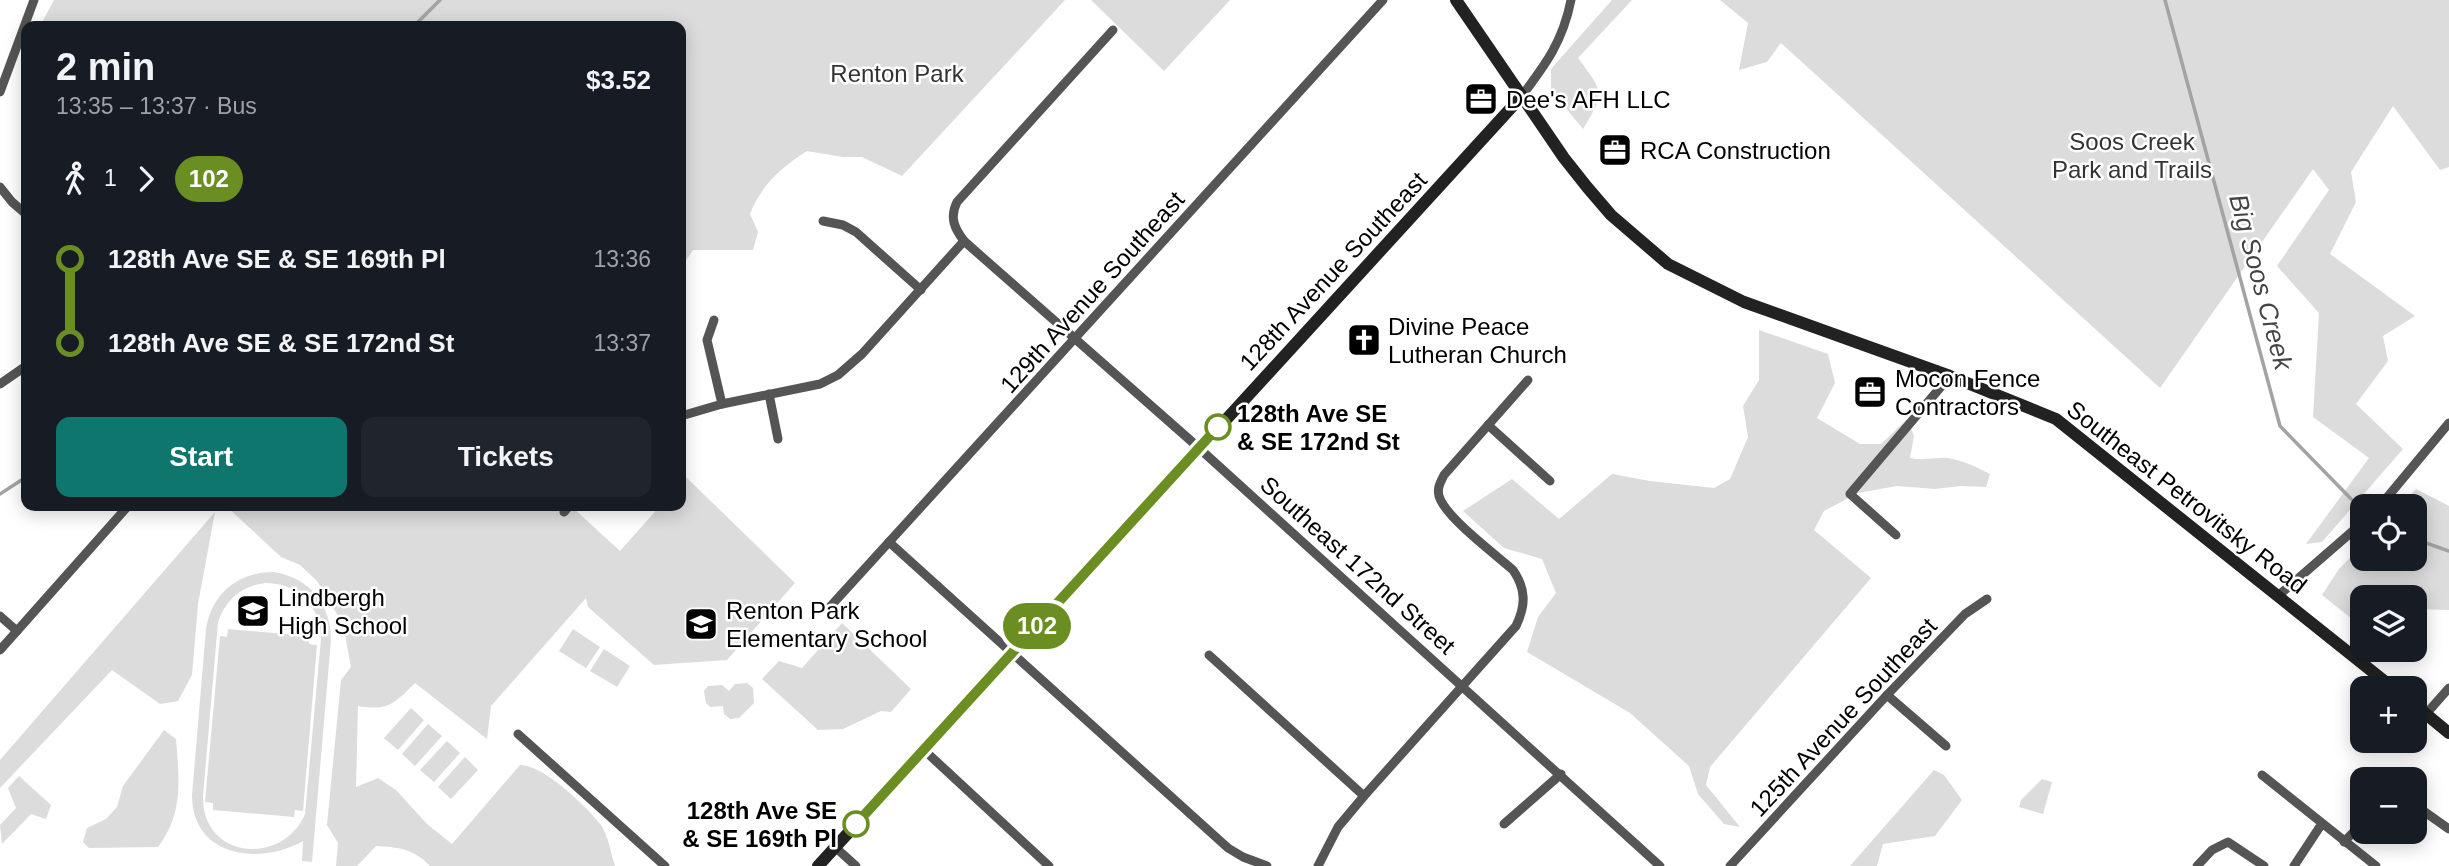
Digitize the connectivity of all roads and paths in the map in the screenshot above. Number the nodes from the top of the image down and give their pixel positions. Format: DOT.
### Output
graph roads {
  1 [pos="34,0"];
  2 [pos="1383,0"];
  3 [pos="1456,0"];
  4 [pos="1571,0"];
  5 [pos="26,21"];
  6 [pos="1113,30"];
  7 [pos="21,35"];
  8 [pos="0,92"];
  9 [pos="1521,97"];
  10 [pos="0,187"];
  11 [pos="21,210"];
  12 [pos="823,221"];
  13 [pos="964,242"];
  14 [pos="921,290"];
  15 [pos="714,320"];
  16 [pos="1076,339"];
  17 [pos="21,369"];
  18 [pos="1950,376"];
  19 [pos="1528,380"];
  20 [pos="0,384"];
  21 [pos="769,394"];
  22 [pos="722,404"];
  23 [pos="686,415"];
  24 [pos="2449,423"];
  25 [pos="1488,425"];
  26 [pos="778,439"];
  27 [pos="1199,448"];
  28 [pos="1550,481"];
  29 [pos="2390,494"];
  30 [pos="124,511"];
  31 [pos="2350,533"];
  32 [pos="1896,535"];
  33 [pos="889,542"];
  34 [pos="2279,595"];
  35 [pos="1987,599"];
  36 [pos="828,609"];
  37 [pos="0,616"];
  38 [pos="17,631"];
  39 [pos="0,650"];
  40 [pos="1012,654"];
  41 [pos="1209,655"];
  42 [pos="2378,676"];
  43 [pos="1463,686"];
  44 [pos="2449,688"];
  45 [pos="1887,695"];
  46 [pos="2427,713"];
  47 [pos="2427,715"];
  48 [pos="2449,733"];
  49 [pos="518,734"];
  50 [pos="1946,746"];
  51 [pos="924,750"];
  52 [pos="1561,774"];
  53 [pos="2262,775"];
  54 [pos="1364,796"];
  55 [pos="2427,813"];
  56 [pos="1504,824"];
  57 [pos="2321,825"];
  58 [pos="2449,829"];
  59 [pos="2350,836"];
  60 [pos="2344,842"];
  61 [pos="835,847"];
  62 [pos="665,866"];
  63 [pos="818,866"];
  64 [pos="856,866"];
  65 [pos="1049,866"];
  66 [pos="1267,866"];
  67 [pos="1318,866"];
  68 [pos="1660,866"];
  69 [pos="1730,866"];
  70 [pos="2197,866"];
  71 [pos="2264,866"];
  72 [pos="2294,866"];
  73 [pos="2376,866"];
  1 -- 5 [label="street"];
  2 -- 16 [label="street, 129th Avenue Southeast"];
  3 -- 9 [label="main road, Southeast Petrovitsky Road"];
  4 -- 9 [label="street, 128th Avenue Southeast"];
  6 -- 13 [label="street"];
  7 -- 8 [label="street"];
  9 -- 18 [label="main road, Southeast Petrovitsky Road"];
  9 -- 27 [label="main road, 128th Avenue Southeast"];
  10 -- 11 [label="street"];
  12 -- 14 [label="street"];
  13 -- 14 [label="street"];
  13 -- 16 [label="street, Southeast 172nd Street"];
  14 -- 21 [label="street"];
  15 -- 22 [label="street"];
  16 -- 27 [label="street, Southeast 172nd Street"];
  16 -- 33 [label="street, 129th Avenue Southeast"];
  17 -- 20 [label="street"];
  18 -- 32 [label="street"];
  18 -- 34 [label="main road, Southeast Petrovitsky Road"];
  19 -- 25 [label="street"];
  21 -- 22 [label="street"];
  21 -- 26 [label="street"];
  22 -- 23 [label="street"];
  24 -- 29 [label="street"];
  25 -- 28 [label="street"];
  25 -- 43 [label="street"];
  27 -- 40 [label="main road, 128th Avenue Southeast"];
  27 -- 43 [label="street, Southeast 172nd Street"];
  30 -- 38 [label="street"];
  31 -- 34 [label="street"];
  33 -- 36 [label="street, 129th Avenue Southeast"];
  33 -- 40 [label="street"];
  34 -- 42 [label="main road, Southeast Petrovitsky Road"];
  35 -- 45 [label="street, 125th Avenue Southeast"];
  37 -- 38 [label="street"];
  38 -- 39 [label="street"];
  40 -- 51 [label="main road, 128th Avenue Southeast"];
  40 -- 66 [label="street"];
  41 -- 54 [label="street"];
  43 -- 52 [label="street, Southeast 172nd Street"];
  43 -- 54 [label="street"];
  44 -- 46 [label="street"];
  45 -- 50 [label="street"];
  45 -- 69 [label="street, 125th Avenue Southeast"];
  47 -- 48 [label="main road"];
  49 -- 62 [label="street"];
  51 -- 61 [label="main road, 128th Avenue Southeast"];
  51 -- 65 [label="street"];
  52 -- 56 [label="street"];
  52 -- 68 [label="street, Southeast 172nd Street"];
  53 -- 57 [label="street"];
  54 -- 67 [label="street"];
  55 -- 58 [label="street"];
  57 -- 60 [label="street"];
  57 -- 72 [label="street"];
  59 -- 60 [label="street"];
  60 -- 73 [label="street"];
  61 -- 63 [label="main road, 128th Avenue Southeast"];
  61 -- 64 [label="street"];
  70 -- 71 [label="street"];
}
